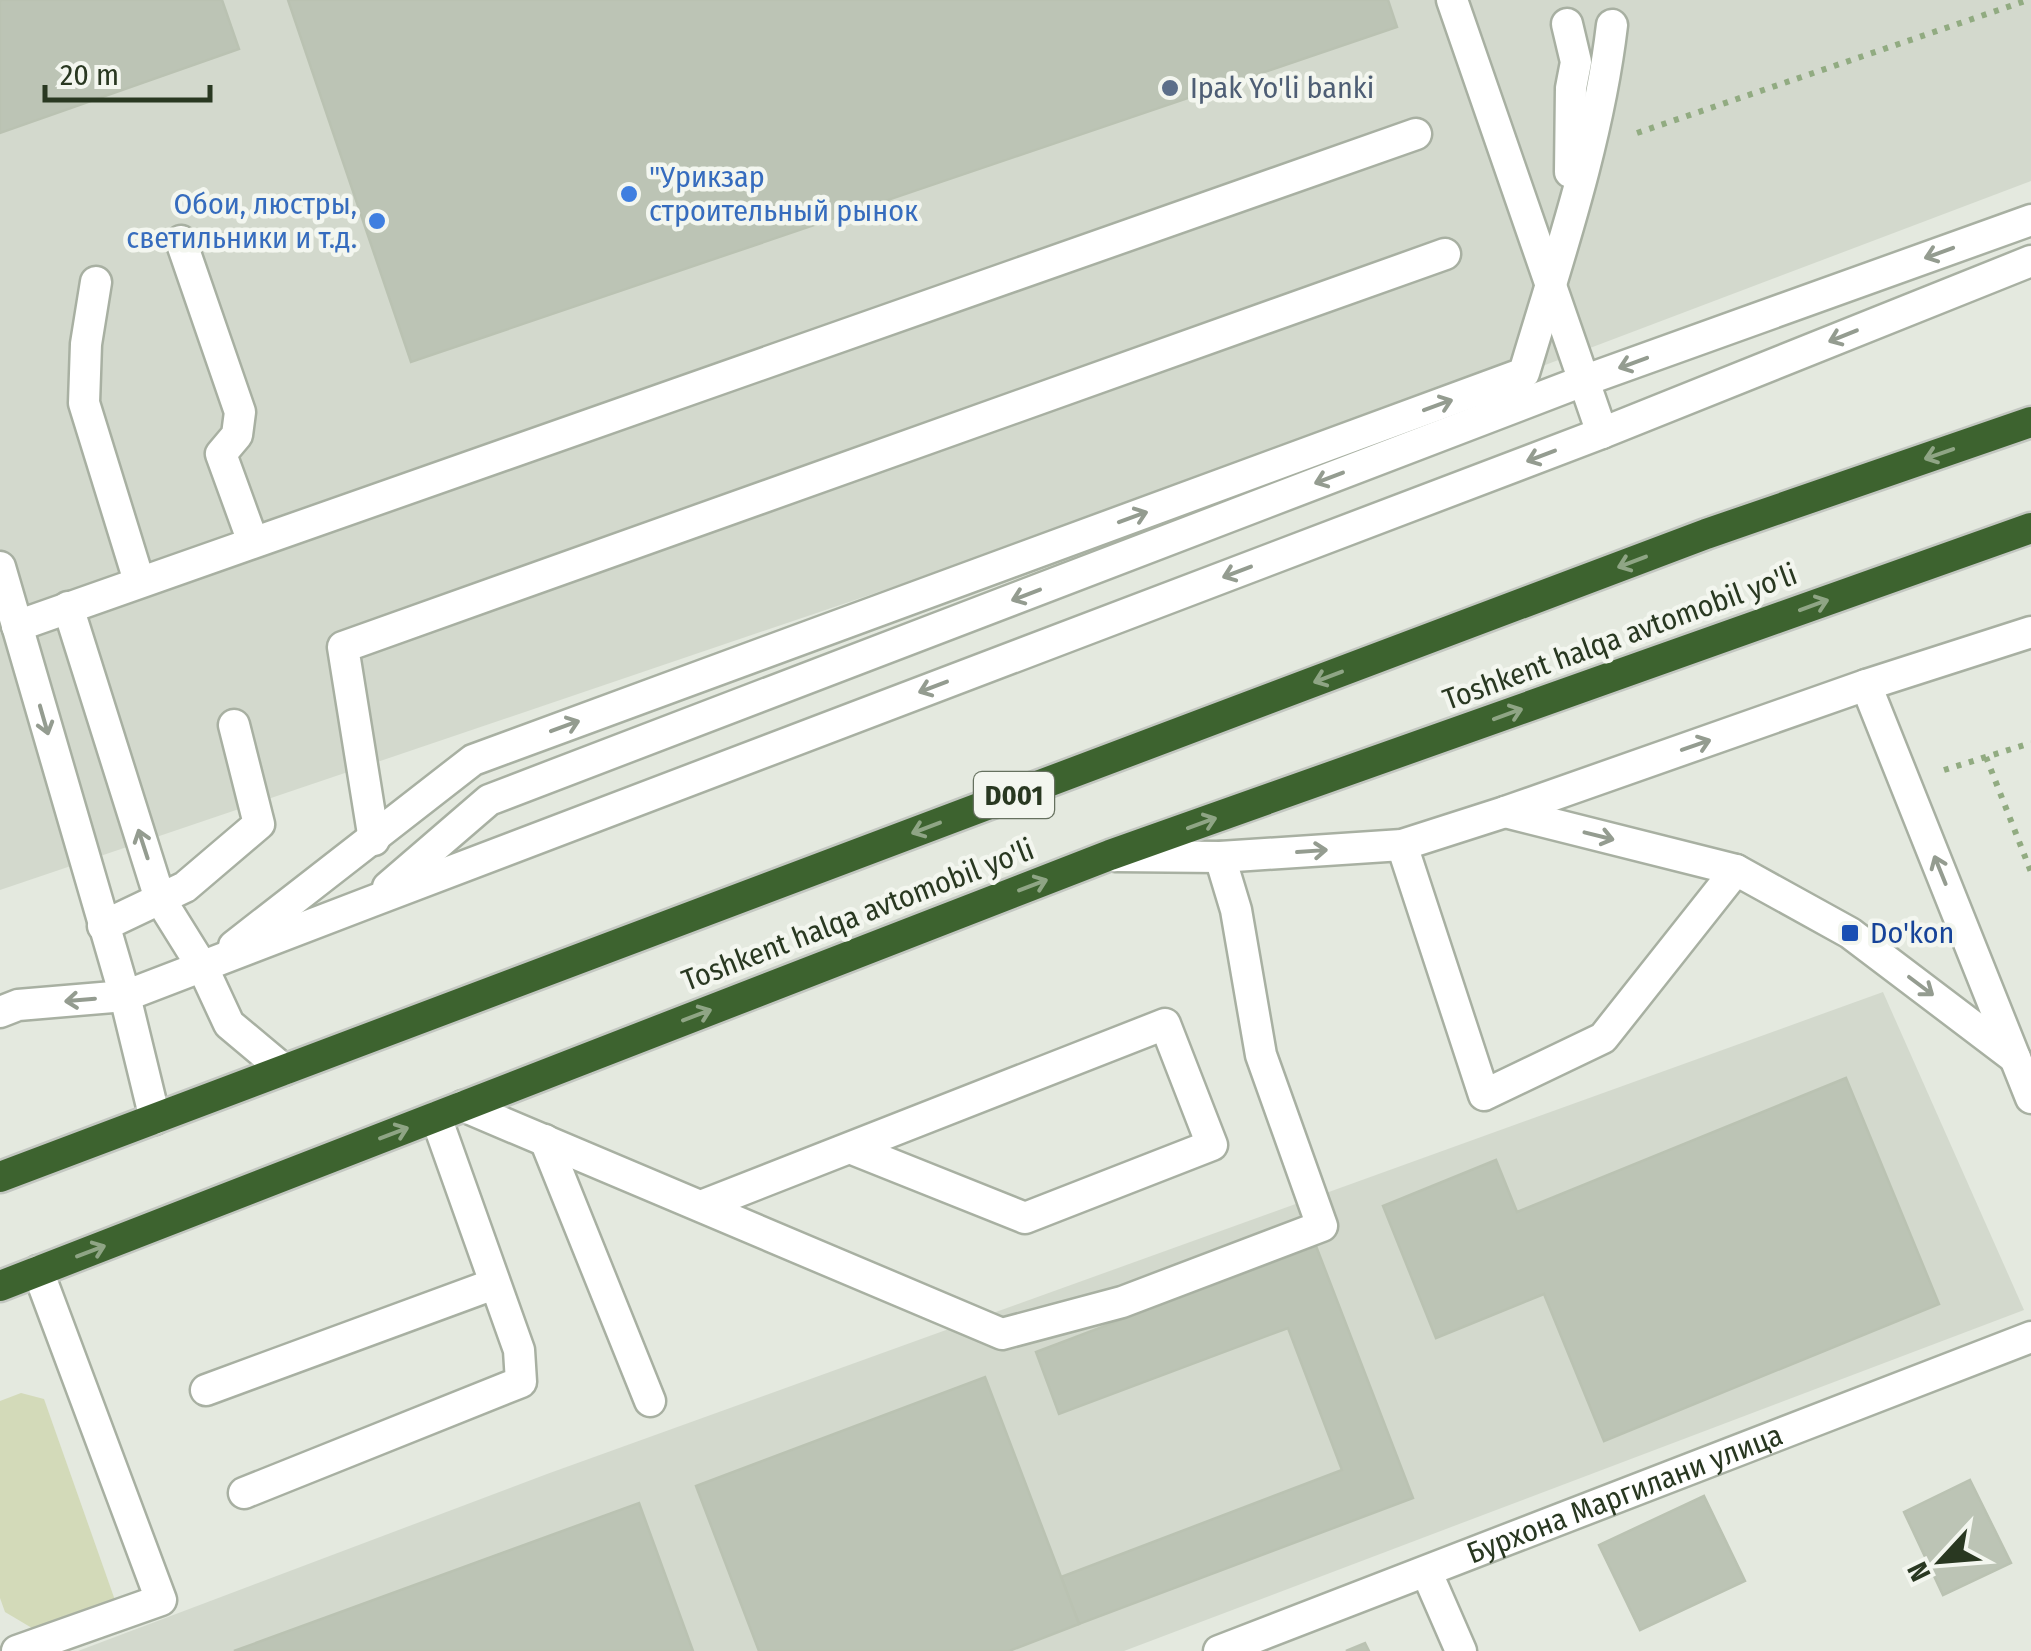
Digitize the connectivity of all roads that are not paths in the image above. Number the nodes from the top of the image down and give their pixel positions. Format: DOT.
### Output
graph roads {
  1 [pos="1452,0"];
  2 [pos="1567,24"];
  3 [pos="1612,26"];
  4 [pos="1416,134"];
  5 [pos="2031,220"];
  6 [pos="1568,225"];
  7 [pos="182,241"];
  8 [pos="1444,254"];
  9 [pos="2031,261"];
  10 [pos="96,282"];
  11 [pos="1550,284"];
  12 [pos="1583,381"];
  13 [pos="2031,422"];
  14 [pos="1602,433"];
  15 [pos="2031,528"];
  16 [pos="253,542"];
  17 [pos="0,566"];
  18 [pos="139,581"];
  19 [pos="68,608"];
  20 [pos="17,626"];
  21 [pos="2031,632"];
  22 [pos="1866,684"];
  23 [pos="234,726"];
  24 [pos="1504,812"];
  25 [pos="374,840"];
  26 [pos="1402,845"];
  27 [pos="1110,856"];
  28 [pos="1220,856"];
  29 [pos="1736,870"];
  30 [pos="160,898"];
  31 [pos="370,902"];
  32 [pos="103,926"];
  33 [pos="203,968"];
  34 [pos="125,996"];
  35 [pos="0,1012"];
  36 [pos="2014,1058"];
  37 [pos="284,1070"];
  38 [pos="2031,1098"];
  39 [pos="450,1112"];
  40 [pos="155,1119"];
  41 [pos="546,1140"];
  42 [pos="850,1148"];
  43 [pos="0,1177"];
  44 [pos="701,1206"];
  45 [pos="38,1271"];
  46 [pos="494,1284"];
  47 [pos="0,1286"];
  48 [pos="2031,1338"];
  49 [pos="206,1390"];
  50 [pos="650,1401"];
  51 [pos="244,1492"];
  52 [pos="1427,1573"];
  53 [pos="16,1651"];
  54 [pos="1220,1651"];
  55 [pos="1461,1651"];
  1 -- 11 [label="street"];
  2 -- 6 [label="street"];
  3 -- 6 [label="street"];
  4 -- 16 [label="street"];
  5 -- 12 [label="street, one-way"];
  6 -- 11 [label="street"];
  7 -- 16 [label="street"];
  8 -- 25 [label="street"];
  9 -- 14 [label="street, one-way"];
  10 -- 18 [label="street"];
  11 -- 12 [label="street"];
  25 -- 11 [label="street, one-way"];
  12 -- 14 [label="street"];
  12 -- 31 [label="street, one-way"];
  13 -- 37 [label="highway, Toshkent halqa avtomobil yo'li / D001, one-way"];
  14 -- 31 [label="street, one-way"];
  27 -- 15 [label="highway, Toshkent halqa avtomobil yo'li, one-way"];
  16 -- 18 [label="street"];
  17 -- 20 [label="street"];
  18 -- 19 [label="street"];
  19 -- 20 [label="street"];
  30 -- 19 [label="street, one-way"];
  20 -- 32 [label="street, one-way"];
  21 -- 22 [label="street"];
  24 -- 22 [label="street, one-way"];
  36 -- 22 [label="street, one-way"];
  23 -- 30 [label="street"];
  24 -- 26 [label="street"];
  24 -- 29 [label="street, one-way"];
  25 -- 33 [label="street"];
  28 -- 26 [label="street, one-way"];
  26 -- 29 [label="street"];
  27 -- 28 [label="street"];
  39 -- 27 [label="highway, Toshkent halqa avtomobil yo'li, one-way"];
  28 -- 44 [label="street"];
  29 -- 36 [label="street, one-way"];
  30 -- 32 [label="street"];
  30 -- 33 [label="street"];
  31 -- 33 [label="street"];
  32 -- 34 [label="street"];
  33 -- 34 [label="street"];
  33 -- 37 [label="street"];
  34 -- 35 [label="street, one-way"];
  34 -- 40 [label="street"];
  36 -- 38 [label="street"];
  37 -- 40 [label="highway, Toshkent halqa avtomobil yo'li / D001"];
  39 -- 41 [label="street"];
  45 -- 39 [label="highway, Toshkent halqa avtomobil yo'li, one-way"];
  39 -- 46 [label="street"];
  40 -- 43 [label="highway, Toshkent halqa avtomobil yo'li / D001"];
  41 -- 44 [label="street"];
  41 -- 50 [label="street"];
  42 -- 42 [label="street"];
  42 -- 44 [label="street"];
  45 -- 47 [label="highway, Toshkent halqa avtomobil yo'li"];
  45 -- 53 [label="street"];
  46 -- 49 [label="street"];
  46 -- 51 [label="street"];
  48 -- 52 [label="street, Бурхона Маргилани улица"];
  52 -- 54 [label="street, Бурхона Маргилани улица"];
  52 -- 55 [label="street"];
}
